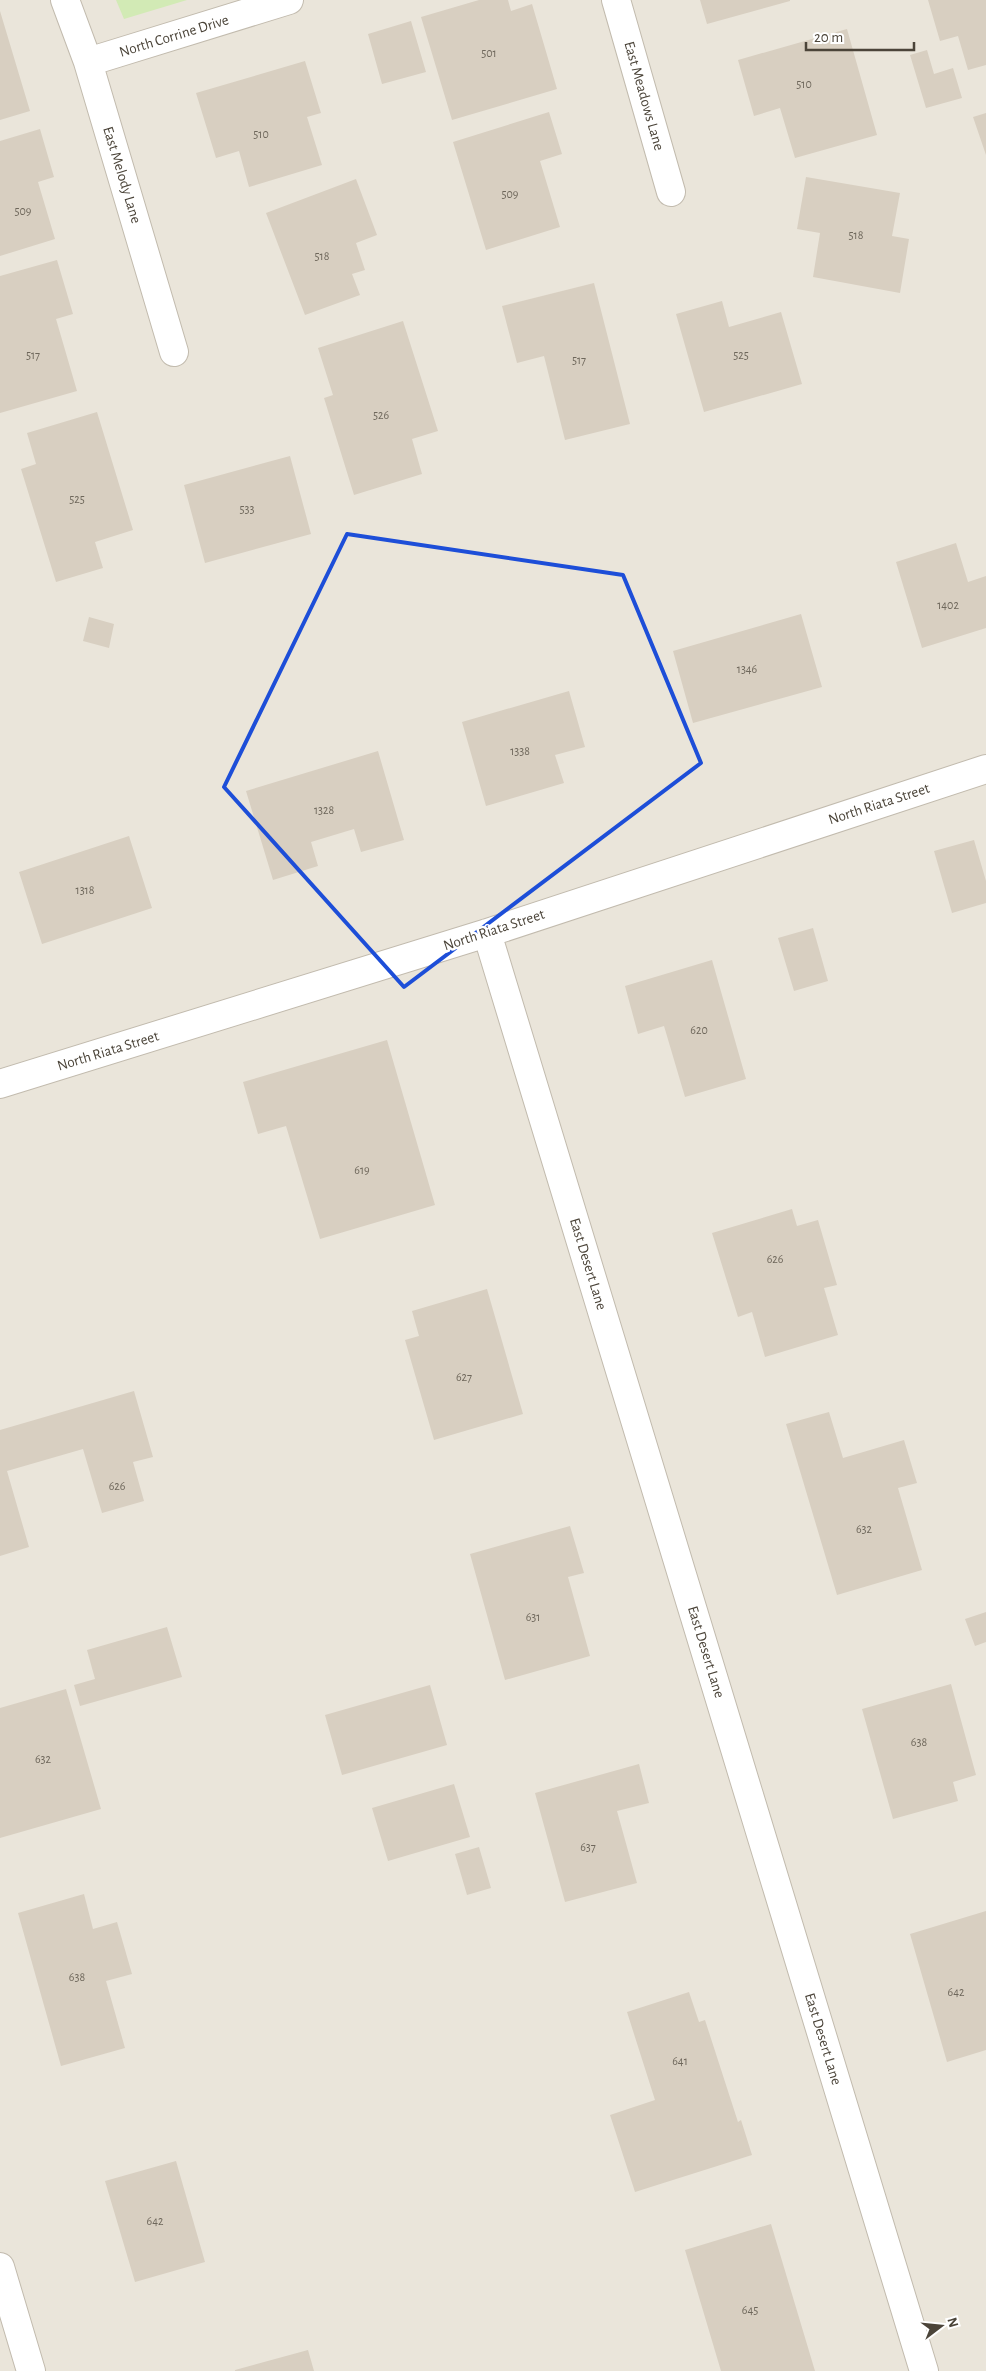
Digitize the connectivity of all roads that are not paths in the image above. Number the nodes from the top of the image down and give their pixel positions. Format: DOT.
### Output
graph roads {
  1 [pos="65,0"];
  2 [pos="289,0"];
  3 [pos="616,0"];
  4 [pos="88,62"];
  5 [pos="671,192"];
  6 [pos="174,352"];
  7 [pos="986,769"];
  8 [pos="487,933"];
  9 [pos="0,1084"];
  10 [pos="0,2268"];
  11 [pos="31,2371"];
  12 [pos="924,2371"];
  1 -- 4 [label="street, East Melody Lane"];
  2 -- 4 [label="street, North Corrine Drive"];
  3 -- 5 [label="street, East Meadows Lane"];
  4 -- 6 [label="street, East Melody Lane"];
  7 -- 8 [label="street, North Riata Street"];
  8 -- 9 [label="street, North Riata Street"];
  8 -- 12 [label="street, East Desert Lane"];
  10 -- 11 [label="street"];
}
